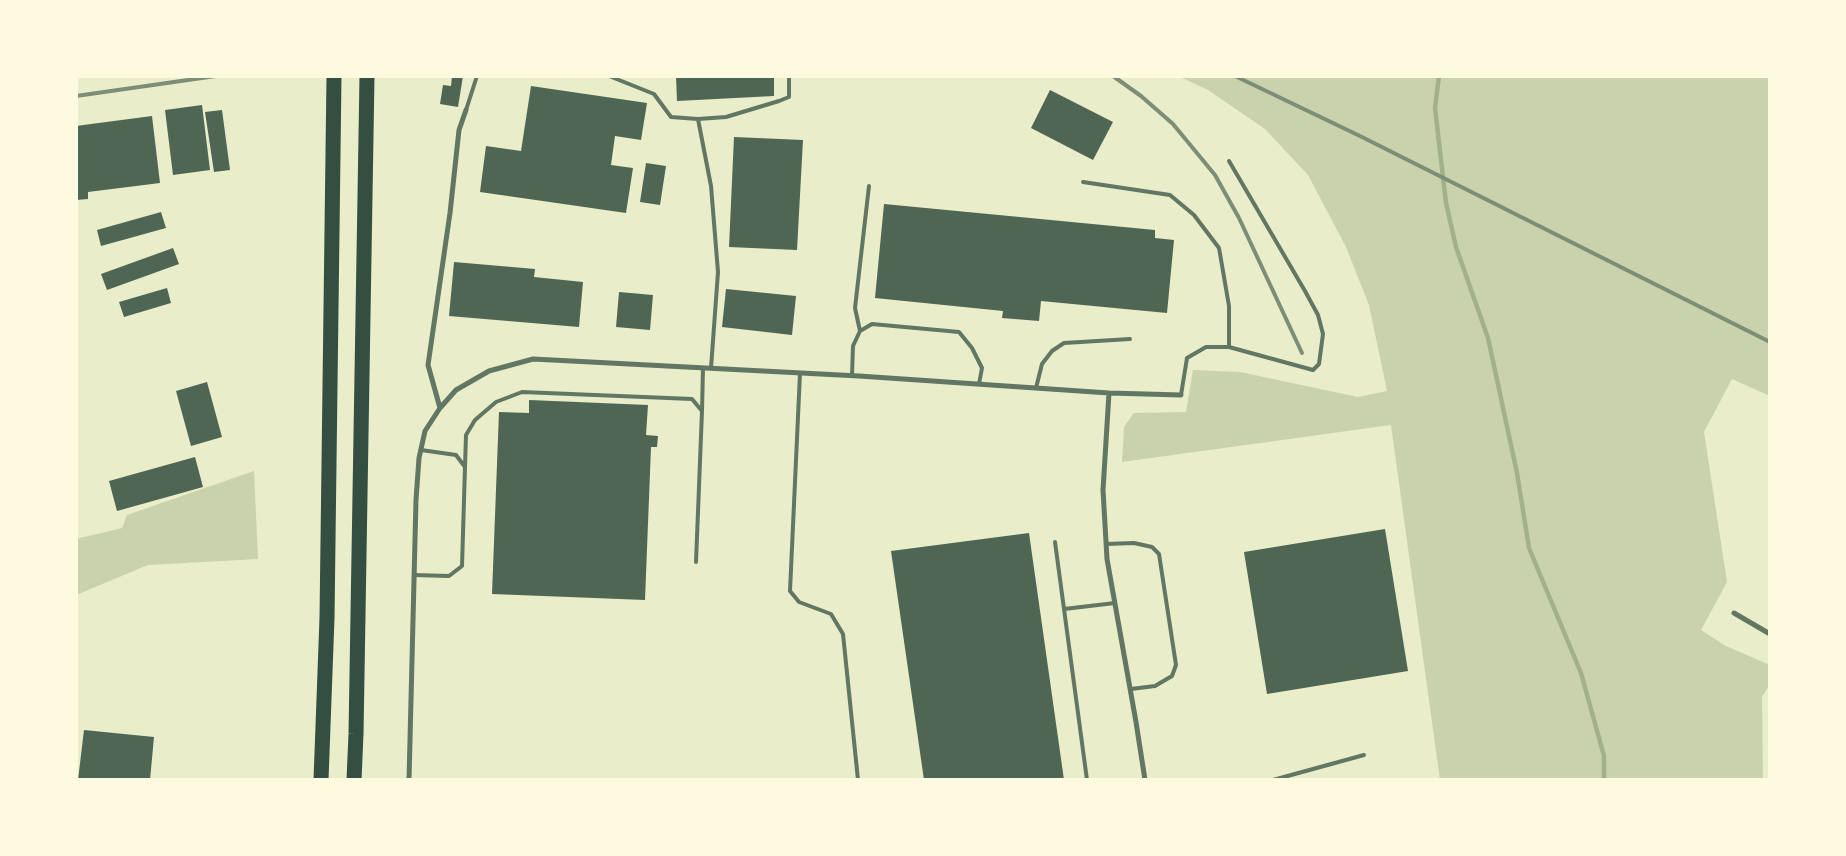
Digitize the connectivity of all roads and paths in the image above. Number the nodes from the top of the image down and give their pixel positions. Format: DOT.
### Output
graph roads {
  1 [pos="334,76"];
  2 [pos="367,76"];
  3 [pos="477,76"];
  4 [pos="609,76"];
  5 [pos="789,76"];
  6 [pos="466,110"];
  7 [pos="698,119"];
  8 [pos="1229,161"];
  9 [pos="1083,182"];
  10 [pos="869,186"];
  11 [pos="860,331"];
  12 [pos="1130,339"];
  13 [pos="1229,348"];
  14 [pos="703,368"];
  15 [pos="711,368"];
  16 [pos="800,373"];
  17 [pos="852,375"];
  18 [pos="979,384"];
  19 [pos="1036,388"];
  20 [pos="1109,393"];
  21 [pos="1181,395"];
  22 [pos="440,408"];
  23 [pos="702,411"];
  24 [pos="421,450"];
  25 [pos="465,467"];
  26 [pos="1055,542"];
  27 [pos="1106,544"];
  28 [pos="696,562"];
  29 [pos="414,575"];
  30 [pos="1115,604"];
  31 [pos="1064,609"];
  32 [pos="1734,613"];
  33 [pos="1770,634"];
  34 [pos="1130,690"];
  35 [pos="1364,755"];
  36 [pos="321,780"];
  37 [pos="354,780"];
  38 [pos="409,780"];
  39 [pos="858,780"];
  40 [pos="1087,780"];
  41 [pos="1145,780"];
  42 [pos="1273,780"];
  1 -- 36 [label="highway"];
  2 -- 37 [label="highway"];
  3 -- 6 [label="lane"];
  4 -- 7 [label="lane"];
  5 -- 7 [label="lane"];
  6 -- 22 [label="street"];
  7 -- 15 [label="lane"];
  8 -- 13 [label="lane"];
  9 -- 13 [label="lane"];
  10 -- 11 [label="lane"];
  11 -- 17 [label="lane"];
  11 -- 18 [label="lane"];
  12 -- 19 [label="lane"];
  13 -- 21 [label="lane"];
  14 -- 15 [label="street"];
  14 -- 22 [label="street"];
  14 -- 23 [label="lane"];
  15 -- 16 [label="street"];
  16 -- 17 [label="street"];
  16 -- 39 [label="lane"];
  17 -- 18 [label="street"];
  18 -- 19 [label="street"];
  19 -- 20 [label="street"];
  20 -- 21 [label="street"];
  20 -- 27 [label="street"];
  22 -- 24 [label="street"];
  23 -- 25 [label="lane"];
  23 -- 28 [label="lane"];
  24 -- 25 [label="lane"];
  24 -- 29 [label="street"];
  25 -- 29 [label="lane"];
  26 -- 31 [label="lane"];
  27 -- 30 [label="street"];
  27 -- 34 [label="lane"];
  29 -- 38 [label="street"];
  30 -- 31 [label="lane"];
  30 -- 34 [label="street"];
  31 -- 40 [label="lane"];
  32 -- 33 [label="street"];
  34 -- 41 [label="street"];
  35 -- 42 [label="lane"];
}
